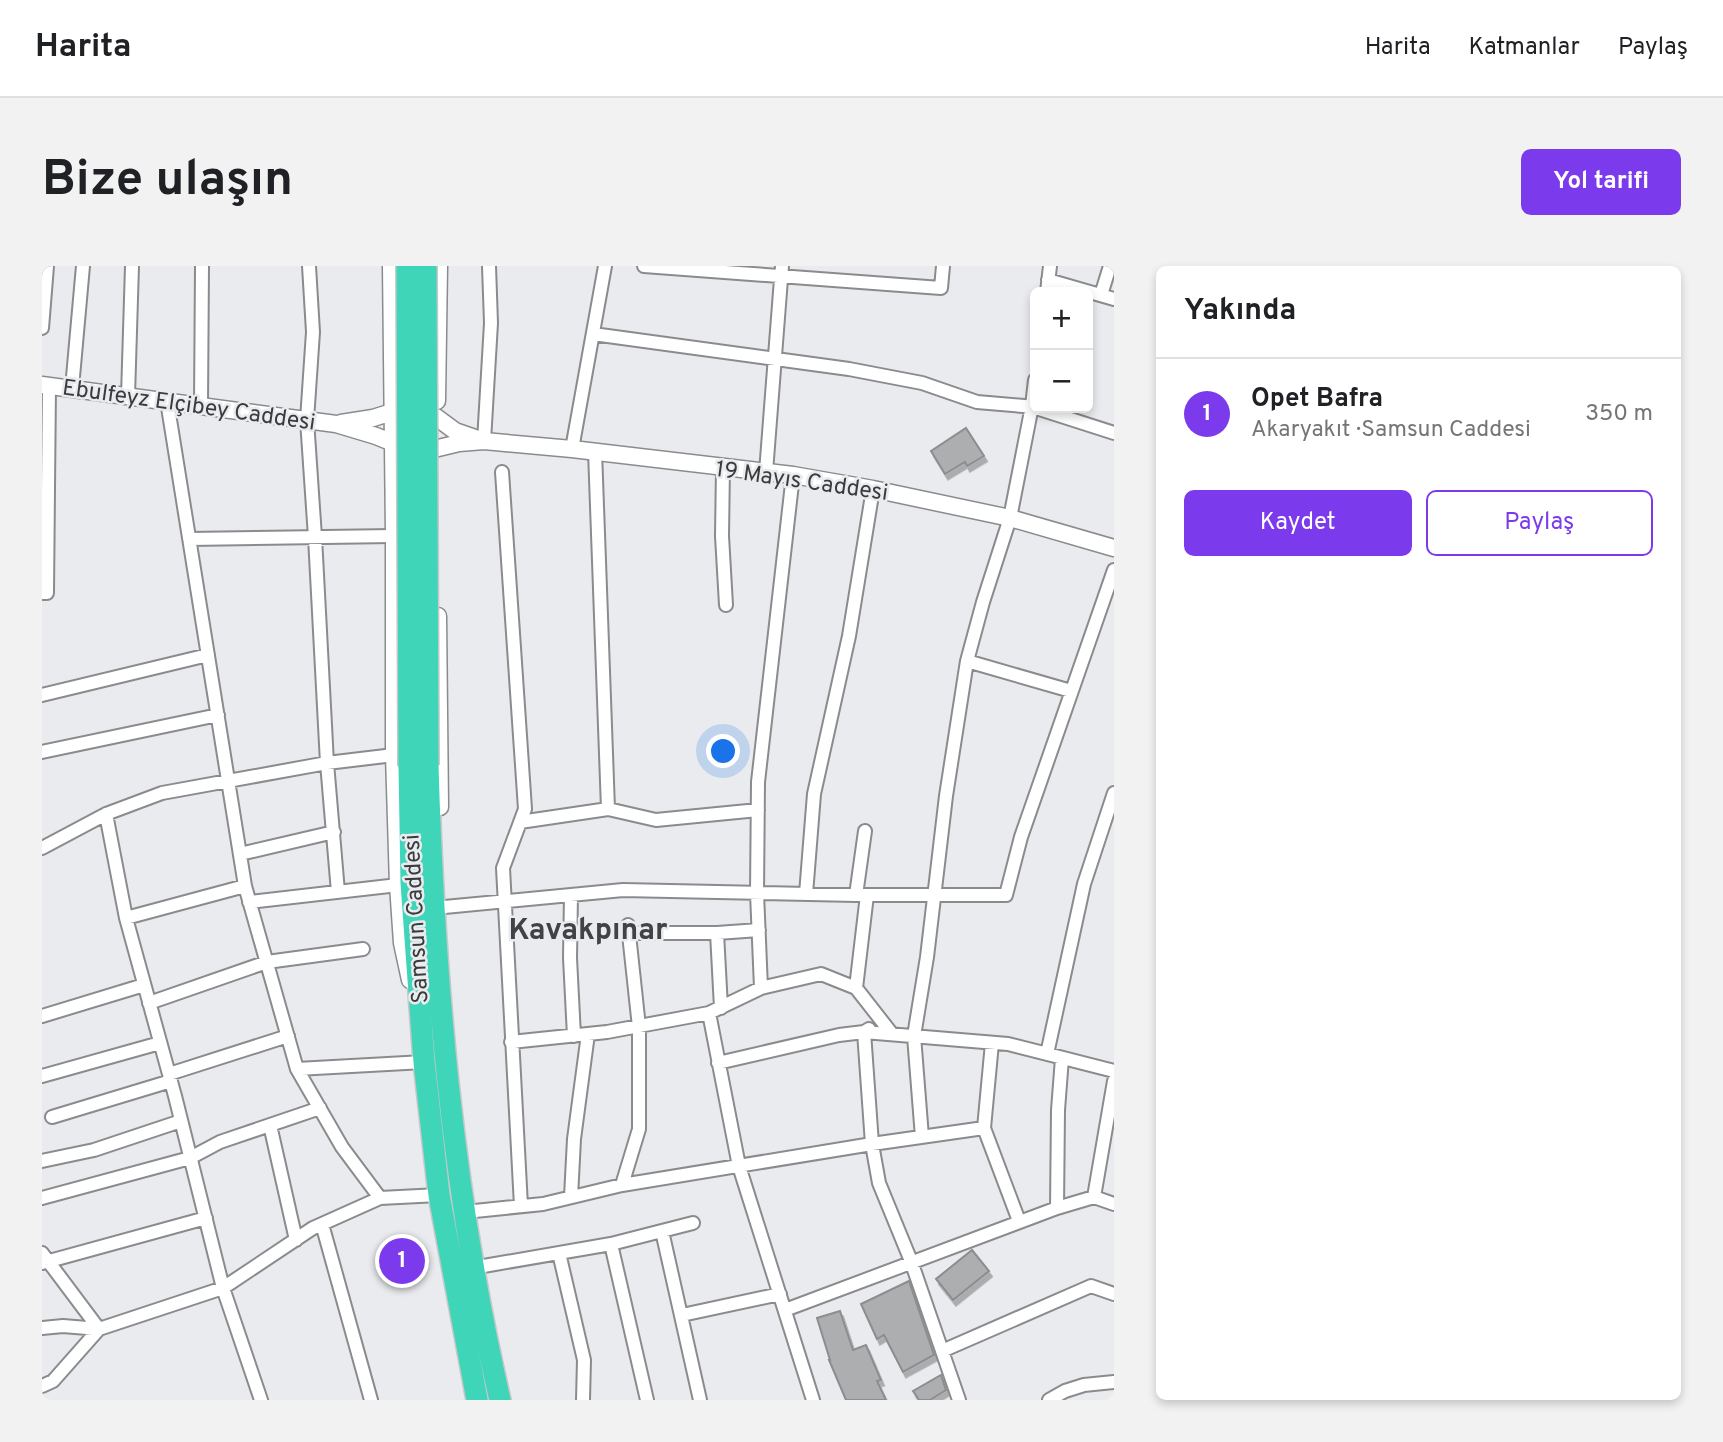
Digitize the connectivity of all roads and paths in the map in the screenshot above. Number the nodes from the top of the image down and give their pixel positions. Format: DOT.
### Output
graph roads {
  1 [pos="47,266"];
  2 [pos="83,266"];
  3 [pos="132,266"];
  4 [pos="202,266"];
  5 [pos="309,266"];
  6 [pos="391,266"];
  7 [pos="407,266"];
  8 [pos="426,266"];
  9 [pos="439,266"];
  10 [pos="489,266"];
  11 [pos="605,266"];
  12 [pos="643,266"];
  13 [pos="943,266"];
  14 [pos="1050,266"];
  15 [pos="1110,266"];
  16 [pos="782,271"];
  17 [pos="1048,286"];
  18 [pos="1101,295"];
  19 [pos="1114,299"];
  20 [pos="42,328"];
  21 [pos="593,334"];
  22 [pos="775,359"];
  23 [pos="45,385"];
  24 [pos="72,388"];
  25 [pos="128,396"];
  26 [pos="167,401"];
  27 [pos="201,405"];
  28 [pos="1030,407"];
  29 [pos="417,411"];
  30 [pos="393,412"];
  31 [pos="1034,413"];
  32 [pos="1053,413"];
  33 [pos="307,420"];
  34 [pos="336,424"];
  35 [pos="1114,433"];
  36 [pos="420,438"];
  37 [pos="484,441"];
  38 [pos="572,449"];
  39 [pos="595,451"];
  40 [pos="723,467"];
  41 [pos="502,472"];
  42 [pos="766,472"];
  43 [pos="793,475"];
  44 [pos="873,489"];
  45 [pos="1010,518"];
  46 [pos="394,536"];
  47 [pos="315,537"];
  48 [pos="190,539"];
  49 [pos="1114,548"];
  50 [pos="1114,570"];
  51 [pos="42,593"];
  52 [pos="726,605"];
  53 [pos="208,655"];
  54 [pos="967,661"];
  55 [pos="1071,691"];
  56 [pos="42,695"];
  57 [pos="218,715"];
  58 [pos="42,752"];
  59 [pos="410,762"];
  60 [pos="327,763"];
  61 [pos="228,782"];
  62 [pos="1114,793"];
  63 [pos="608,810"];
  64 [pos="758,810"];
  65 [pos="106,814"];
  66 [pos="520,822"];
  67 [pos="865,831"];
  68 [pos="334,832"];
  69 [pos="42,848"];
  70 [pos="240,853"];
  71 [pos="398,885"];
  72 [pos="245,886"];
  73 [pos="338,892"];
  74 [pos="757,893"];
  75 [pos="806,894"];
  76 [pos="571,895"];
  77 [pos="862,895"];
  78 [pos="934,895"];
  79 [pos="249,902"];
  80 [pos="504,902"];
  81 [pos="438,907"];
  82 [pos="125,918"];
  83 [pos="759,930"];
  84 [pos="717,933"];
  85 [pos="363,949"];
  86 [pos="267,962"];
  87 [pos="144,985"];
  88 [pos="761,988"];
  89 [pos="856,988"];
  90 [pos="149,1003"];
  91 [pos="715,1011"];
  92 [pos="42,1016"];
  93 [pos="881,1021"];
  94 [pos="639,1027"];
  95 [pos="421,1031"];
  96 [pos="864,1032"];
  97 [pos="588,1034"];
  98 [pos="892,1034"];
  99 [pos="288,1036"];
  100 [pos="574,1036"];
  101 [pos="914,1036"];
  102 [pos="511,1042"];
  103 [pos="160,1043"];
  104 [pos="992,1043"];
  105 [pos="1046,1054"];
  106 [pos="1062,1058"];
  107 [pos="424,1062"];
  108 [pos="718,1063"];
  109 [pos="297,1069"];
  110 [pos="1114,1071"];
  111 [pos="42,1076"];
  112 [pos="170,1078"];
  113 [pos="1114,1081"];
  114 [pos="320,1108"];
  115 [pos="52,1117"];
  116 [pos="181,1121"];
  117 [pos="270,1125"];
  118 [pos="984,1128"];
  119 [pos="922,1137"];
  120 [pos="872,1144"];
  121 [pos="190,1158"];
  122 [pos="42,1161"];
  123 [pos="739,1166"];
  124 [pos="622,1185"];
  125 [pos="439,1195"];
  126 [pos="1094,1196"];
  127 [pos="571,1197"];
  128 [pos="42,1198"];
  129 [pos="380,1198"];
  130 [pos="1114,1204"];
  131 [pos="521,1206"];
  132 [pos="1057,1208"];
  133 [pos="465,1212"];
  134 [pos="206,1219"];
  135 [pos="1019,1222"];
  136 [pos="693,1223"];
  137 [pos="322,1224"];
  138 [pos="662,1231"];
  139 [pos="296,1240"];
  140 [pos="611,1244"];
  141 [pos="559,1253"];
  142 [pos="44,1260"];
  143 [pos="911,1261"];
  144 [pos="472,1268"];
  145 [pos="223,1289"];
  146 [pos="780,1294"];
  147 [pos="1114,1294"];
  148 [pos="785,1310"];
  149 [pos="682,1315"];
  150 [pos="42,1328"];
  151 [pos="99,1329"];
  152 [pos="942,1351"];
  153 [pos="1114,1382"];
  154 [pos="42,1386"];
  155 [pos="261,1400"];
  156 [pos="371,1400"];
  157 [pos="477,1400"];
  158 [pos="500,1400"];
  159 [pos="583,1400"];
  160 [pos="647,1400"];
  161 [pos="700,1400"];
  162 [pos="813,1400"];
  163 [pos="959,1400"];
  164 [pos="1049,1400"];
  1 -- 20 [label="street"];
  2 -- 24 [label="street"];
  3 -- 25 [label="street"];
  4 -- 27 [label="street"];
  5 -- 33 [label="street"];
  6 -- 30 [label="street"];
  7 -- 36 [label="highway, bridge"];
  8 -- 36 [label="highway, bridge"];
  9 -- 36 [label="street"];
  10 -- 37 [label="street"];
  11 -- 21 [label="street"];
  12 -- 16 [label="street"];
  13 -- 16 [label="street"];
  14 -- 17 [label="street"];
  15 -- 18 [label="street"];
  16 -- 22 [label="street"];
  17 -- 18 [label="street"];
  18 -- 19 [label="street"];
  21 -- 22 [label="street"];
  21 -- 38 [label="street"];
  22 -- 28 [label="street"];
  22 -- 42 [label="street"];
  23 -- 24 [label="street, Ebulfeyz Elçibey Caddesi"];
  23 -- 51 [label="street"];
  24 -- 25 [label="street, Ebulfeyz Elçibey Caddesi"];
  25 -- 26 [label="street, Ebulfeyz Elçibey Caddesi"];
  26 -- 27 [label="street, Ebulfeyz Elçibey Caddesi"];
  26 -- 48 [label="street"];
  27 -- 33 [label="street, Ebulfeyz Elçibey Caddesi"];
  29 -- 30 [label="street, Ebulfeyz Elçibey Caddesi"];
  29 -- 36 [label="street, 19 Mayıs Caddesi"];
  30 -- 34 [label="street, Ebulfeyz Elçibey Caddesi"];
  30 -- 36 [label="street"];
  31 -- 45 [label="street"];
  32 -- 35 [label="street"];
  33 -- 34 [label="street, Ebulfeyz Elçibey Caddesi"];
  33 -- 47 [label="street"];
  34 -- 36 [label="street, Ebulfeyz Elçibey Caddesi"];
  36 -- 37 [label="street, 19 Mayıs Caddesi"];
  36 -- 37 [label="street, 19 Mayıs Caddesi"];
  36 -- 46 [label="street"];
  36 -- 59 [label="highway, Samsun Caddesi, bridge"];
  36 -- 81 [label="street"];
  37 -- 38 [label="street, 19 Mayıs Caddesi"];
  38 -- 39 [label="street, 19 Mayıs Caddesi"];
  39 -- 40 [label="street, 19 Mayıs Caddesi"];
  39 -- 63 [label="street"];
  40 -- 42 [label="street, 19 Mayıs Caddesi"];
  40 -- 52 [label="street"];
  41 -- 66 [label="street"];
  42 -- 43 [label="street, 19 Mayıs Caddesi"];
  43 -- 44 [label="street, 19 Mayıs Caddesi"];
  43 -- 64 [label="street"];
  44 -- 45 [label="street, 19 Mayıs Caddesi"];
  44 -- 75 [label="street"];
  45 -- 49 [label="street, 19 Mayıs Caddesi"];
  45 -- 54 [label="street"];
  46 -- 47 [label="street"];
  46 -- 59 [label="street"];
  47 -- 48 [label="street"];
  47 -- 60 [label="street"];
  48 -- 53 [label="street"];
  50 -- 55 [label="street"];
  53 -- 56 [label="street"];
  53 -- 57 [label="street"];
  54 -- 55 [label="street"];
  54 -- 78 [label="street"];
  55 -- 78 [label="street"];
  57 -- 58 [label="street"];
  57 -- 61 [label="street"];
  59 -- 60 [label="street"];
  59 -- 71 [label="street"];
  59 -- 81 [label="highway, Samsun Caddesi"];
  59 -- 95 [label="highway, Samsun Caddesi"];
  60 -- 61 [label="street"];
  60 -- 68 [label="street"];
  61 -- 65 [label="street"];
  61 -- 70 [label="street"];
  62 -- 105 [label="street"];
  63 -- 64 [label="street"];
  63 -- 66 [label="street"];
  64 -- 74 [label="street"];
  65 -- 69 [label="street"];
  65 -- 82 [label="street"];
  66 -- 80 [label="street"];
  67 -- 77 [label="street"];
  68 -- 70 [label="street"];
  68 -- 73 [label="street"];
  70 -- 72 [label="street"];
  71 -- 73 [label="street"];
  71 -- 95 [label="street"];
  72 -- 79 [label="street"];
  72 -- 82 [label="street"];
  73 -- 79 [label="street"];
  74 -- 75 [label="street"];
  74 -- 76 [label="street"];
  74 -- 83 [label="street"];
  75 -- 77 [label="street"];
  76 -- 80 [label="street"];
  76 -- 100 [label="street"];
  77 -- 78 [label="street"];
  77 -- 89 [label="street"];
  78 -- 101 [label="street"];
  79 -- 86 [label="street"];
  80 -- 81 [label="street"];
  80 -- 102 [label="street"];
  81 -- 133 [label="highway, Samsun Caddesi"];
  82 -- 87 [label="street"];
  83 -- 84 [label="street"];
  83 -- 88 [label="street"];
  84 -- 91 [label="street"];
  84 -- 94 [label="street"];
  85 -- 86 [label="street"];
  86 -- 90 [label="street"];
  86 -- 99 [label="street"];
  87 -- 90 [label="street"];
  87 -- 92 [label="street"];
  88 -- 89 [label="street"];
  88 -- 91 [label="street"];
  89 -- 93 [label="street"];
  90 -- 103 [label="street"];
  91 -- 94 [label="street"];
  91 -- 108 [label="street"];
  93 -- 96 [label="street"];
  93 -- 98 [label="street"];
  94 -- 97 [label="street"];
  94 -- 124 [label="street"];
  95 -- 107 [label="highway, Samsun Caddesi"];
  96 -- 98 [label="street"];
  96 -- 108 [label="street"];
  96 -- 120 [label="street"];
  97 -- 100 [label="street"];
  97 -- 127 [label="street"];
  98 -- 101 [label="street"];
  99 -- 109 [label="street"];
  99 -- 112 [label="street"];
  100 -- 102 [label="street"];
  101 -- 104 [label="street"];
  101 -- 119 [label="street"];
  102 -- 131 [label="street"];
  103 -- 111 [label="street"];
  103 -- 112 [label="street"];
  104 -- 105 [label="street"];
  104 -- 118 [label="street"];
  105 -- 106 [label="street"];
  106 -- 110 [label="street"];
  106 -- 132 [label="street"];
  107 -- 109 [label="street"];
  107 -- 125 [label="highway, Samsun Caddesi"];
  108 -- 123 [label="street"];
  109 -- 114 [label="street"];
  112 -- 115 [label="street"];
  112 -- 116 [label="street"];
  113 -- 126 [label="street"];
  114 -- 117 [label="street"];
  114 -- 129 [label="street"];
  116 -- 121 [label="street"];
  116 -- 122 [label="street"];
  117 -- 121 [label="street"];
  117 -- 139 [label="street"];
  118 -- 119 [label="street"];
  118 -- 135 [label="street"];
  119 -- 120 [label="street"];
  120 -- 123 [label="street"];
  120 -- 143 [label="street"];
  121 -- 128 [label="street"];
  121 -- 134 [label="street"];
  123 -- 124 [label="street"];
  123 -- 146 [label="street"];
  124 -- 127 [label="street"];
  125 -- 129 [label="street"];
  125 -- 157 [label="highway, Samsun Caddesi"];
  126 -- 130 [label="street"];
  126 -- 132 [label="street"];
  127 -- 131 [label="street"];
  129 -- 137 [label="street"];
  131 -- 133 [label="street"];
  132 -- 135 [label="street"];
  133 -- 144 [label="highway, Samsun Caddesi"];
  134 -- 142 [label="street"];
  134 -- 145 [label="street"];
  135 -- 143 [label="street"];
  136 -- 138 [label="street"];
  137 -- 139 [label="street"];
  137 -- 156 [label="street"];
  138 -- 140 [label="street"];
  138 -- 149 [label="street"];
  139 -- 145 [label="street"];
  140 -- 141 [label="street"];
  140 -- 160 [label="street"];
  141 -- 144 [label="street"];
  141 -- 159 [label="street"];
  142 -- 151 [label="street"];
  143 -- 148 [label="street"];
  143 -- 152 [label="street"];
  144 -- 158 [label="highway, Samsun Caddesi"];
  145 -- 151 [label="street"];
  145 -- 155 [label="street"];
  146 -- 148 [label="street"];
  146 -- 149 [label="street"];
  147 -- 152 [label="street"];
  148 -- 162 [label="street"];
  149 -- 161 [label="street"];
  150 -- 151 [label="street"];
  151 -- 154 [label="street"];
  152 -- 163 [label="street"];
  153 -- 164 [label="street"];
}
